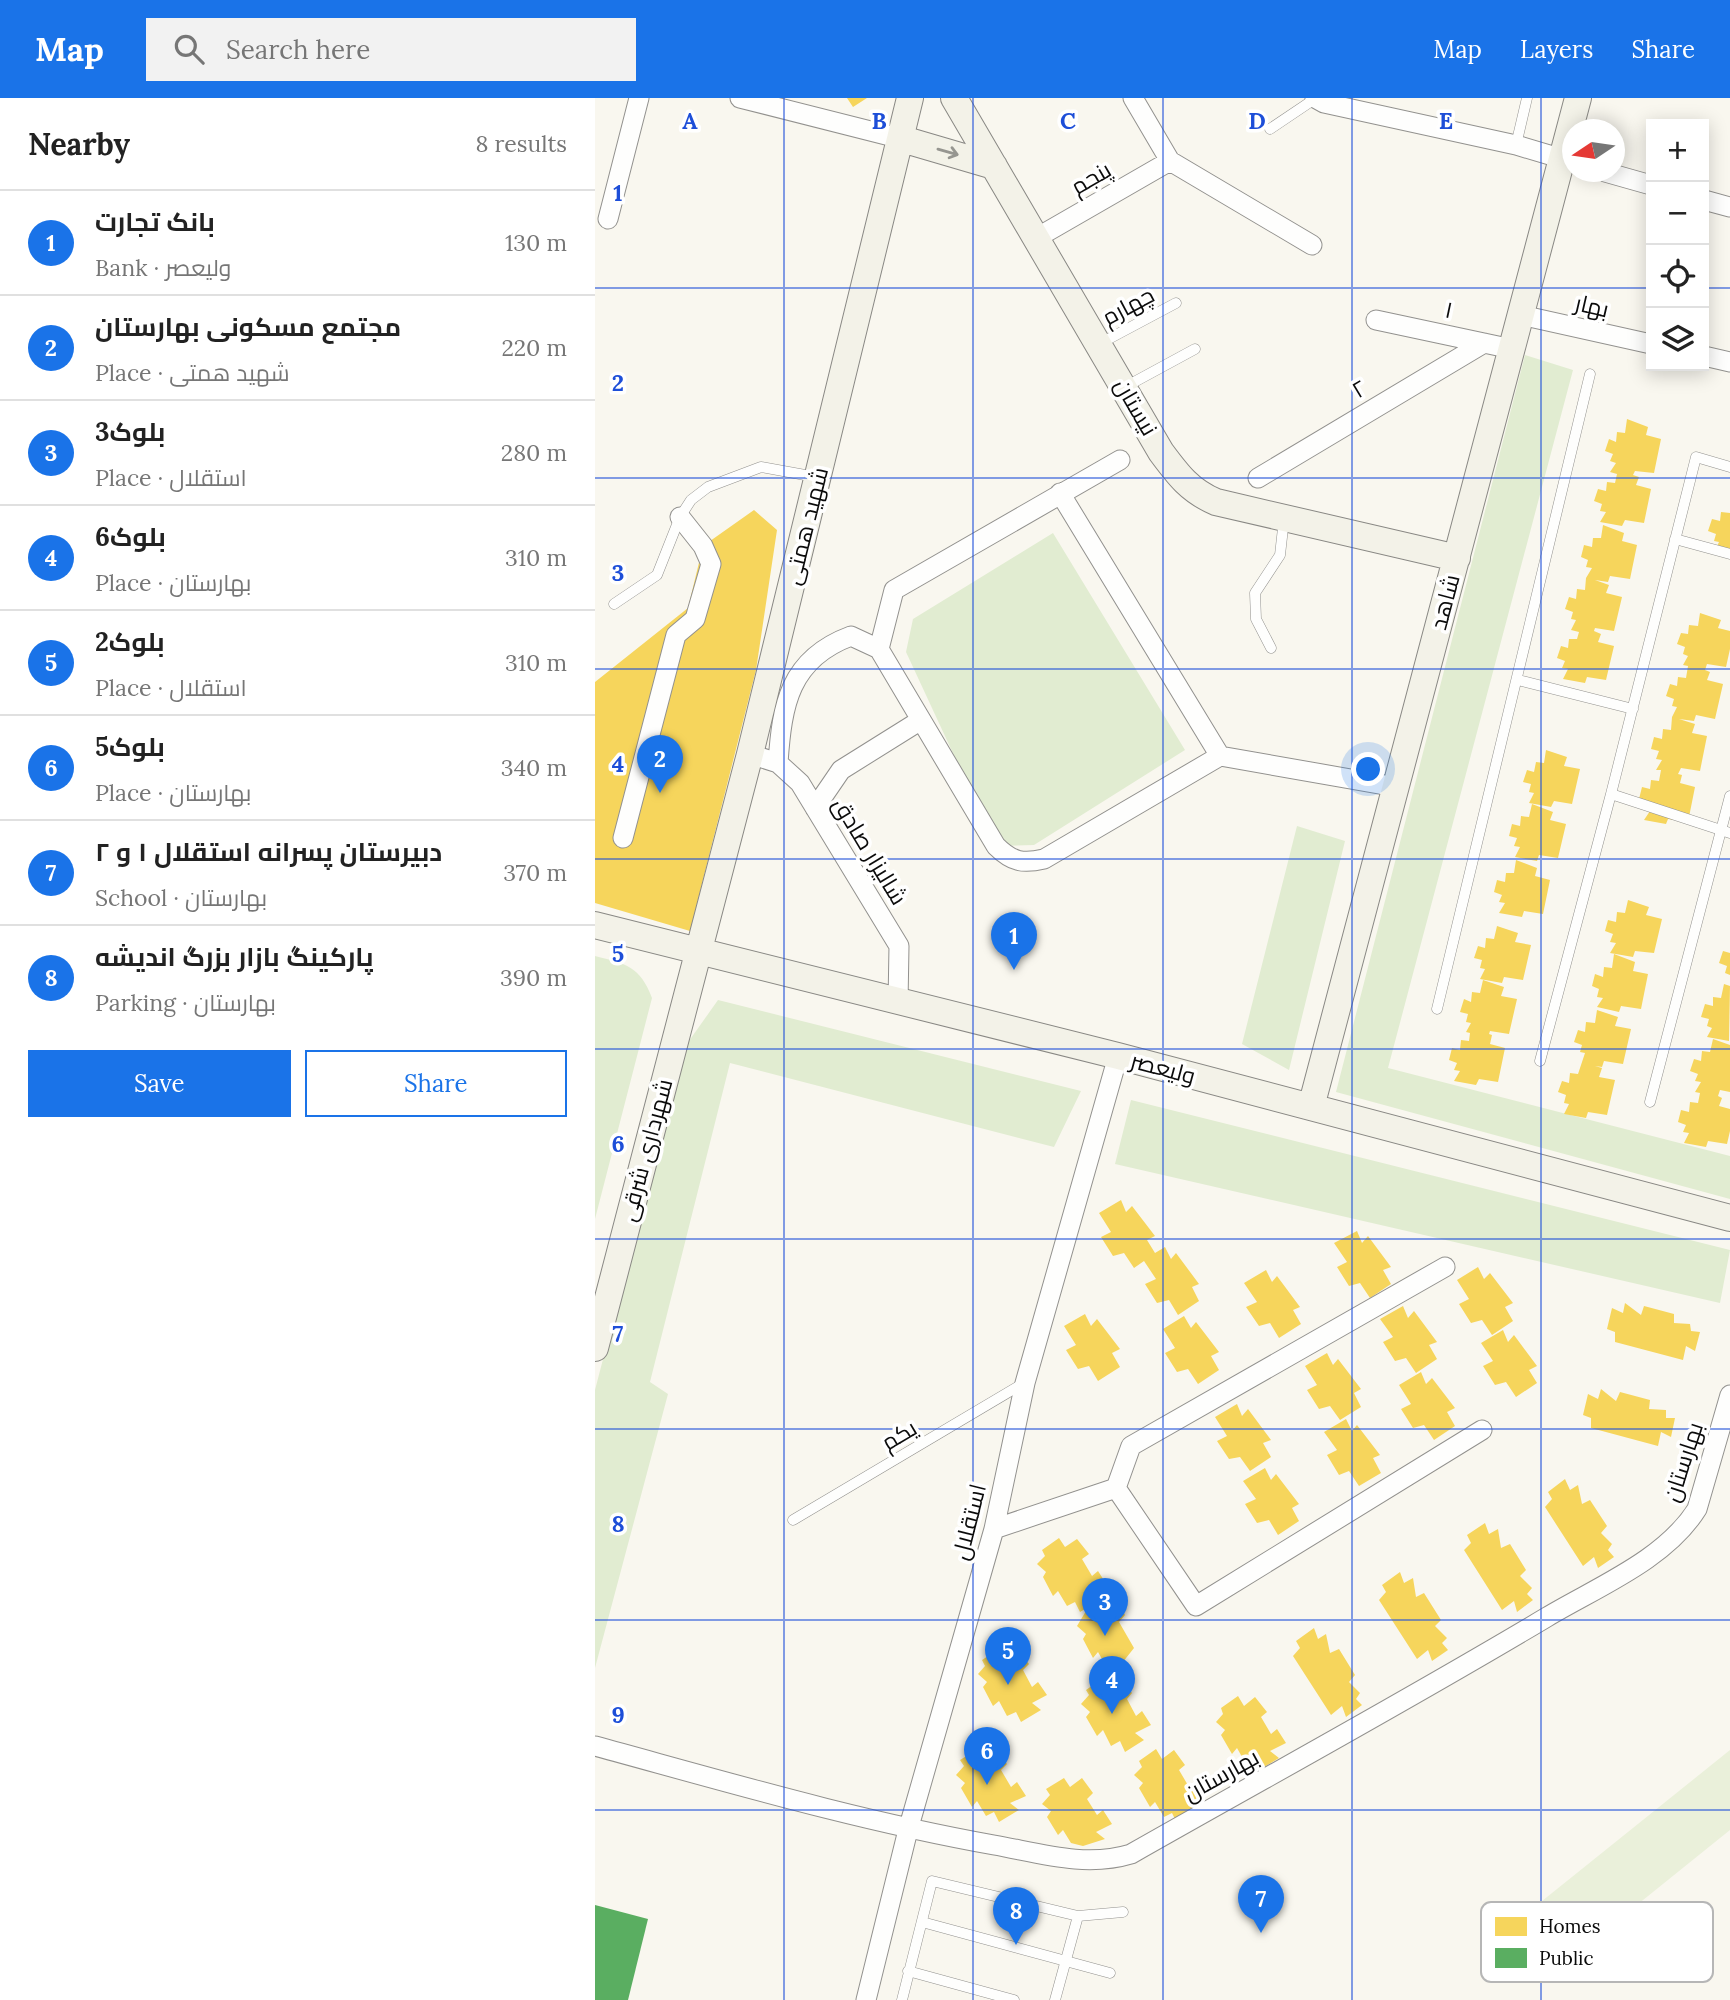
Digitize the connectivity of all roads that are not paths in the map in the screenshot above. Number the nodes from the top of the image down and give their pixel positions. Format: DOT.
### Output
graph roads {
  1 [pos="639,98"];
  2 [pos="740,98"];
  3 [pos="910,98"];
  4 [pos="954,98"];
  5 [pos="1133,98"];
  6 [pos="1315,98"];
  7 [pos="1527,98"];
  8 [pos="1578,98"];
  9 [pos="1574,119"];
  10 [pos="1270,129"];
  11 [pos="902,139"];
  12 [pos="1515,145"];
  13 [pos="1562,159"];
  14 [pos="1170,161"];
  15 [pos="994,166"];
  16 [pos="1562,178"];
  17 [pos="1625,178"];
  18 [pos="1646,184"];
  19 [pos="1709,201"];
  20 [pos="1730,207"];
  21 [pos="608,219"];
  22 [pos="1038,237"];
  23 [pos="1312,245"];
  24 [pos="1176,303"];
  25 [pos="1521,315"];
  26 [pos="1376,320"];
  27 [pos="1484,343"];
  28 [pos="1646,343"];
  29 [pos="1099,344"];
  30 [pos="1195,349"];
  31 [pos="1512,349"];
  32 [pos="1709,357"];
  33 [pos="1730,362"];
  34 [pos="1590,374"];
  35 [pos="1124,387"];
  36 [pos="1120,460"];
  37 [pos="1730,467"];
  38 [pos="818,477"];
  39 [pos="1258,478"];
  40 [pos="1060,493"];
  41 [pos="680,517"];
  42 [pos="1285,518"];
  43 [pos="1675,539"];
  44 [pos="1730,554"];
  45 [pos="1457,558"];
  46 [pos="614,604"];
  47 [pos="1271,648"];
  48 [pos="879,649"];
  49 [pos="1518,680"];
  50 [pos="1633,709"];
  51 [pos="922,720"];
  52 [pos="750,754"];
  53 [pos="1220,756"];
  54 [pos="778,763"];
  55 [pos="1396,787"];
  56 [pos="1611,794"];
  57 [pos="1730,796"];
  58 [pos="815,808"];
  59 [pos="1726,831"];
  60 [pos="623,838"];
  61 [pos="595,925"];
  62 [pos="698,952"];
  63 [pos="898,1003"];
  64 [pos="1437,1009"];
  65 [pos="1118,1056"];
  66 [pos="1540,1061"];
  67 [pos="1650,1102"];
  68 [pos="1311,1107"];
  69 [pos="1730,1218"];
  70 [pos="1445,1267"];
  71 [pos="595,1348"];
  72 [pos="1025,1382"];
  73 [pos="1730,1395"];
  74 [pos="1482,1430"];
  75 [pos="1116,1488"];
  76 [pos="793,1520"];
  77 [pos="994,1529"];
  78 [pos="595,1746"];
  79 [pos="908,1830"];
  80 [pos="1123,1912"];
  81 [pos="1078,1916"];
  82 [pos="922,1922"];
  83 [pos="1067,1961"];
  84 [pos="908,1971"];
  85 [pos="1110,1973"];
  86 [pos="866,2000"];
  87 [pos="902,2000"];
  88 [pos="1014,2000"];
  89 [pos="1055,2000"];
  1 -- 21 [label="street"];
  2 -- 11 [label="street"];
  3 -- 11 [label="main road, شهید همتی"];
  4 -- 15 [label="main road, نيستان"];
  5 -- 14 [label="street"];
  6 -- 10 [label="lane"];
  6 -- 12 [label="street"];
  7 -- 12 [label="lane"];
  8 -- 9 [label="main road, شاهد"];
  11 -- 15 [label="main road, one-way"];
  11 -- 38 [label="main road, شهید همتی"];
  12 -- 13 [label="street"];
  14 -- 22 [label="street, پنجم"];
  14 -- 23 [label="street"];
  15 -- 22 [label="main road, نيستان"];
  16 -- 25 [label="main road, شاهد"];
  17 -- 18 [label="street"];
  19 -- 20 [label="street"];
  22 -- 29 [label="main road, نيستان"];
  24 -- 29 [label="lane, چهارم"];
  25 -- 28 [label="street, بهار"];
  25 -- 31 [label="main road, شاهد"];
  26 -- 27 [label="street, ۱"];
  27 -- 31 [label="street, ۱"];
  27 -- 39 [label="street, ۲"];
  29 -- 35 [label="main road, نيستان"];
  30 -- 35 [label="lane"];
  31 -- 45 [label="main road, شاهد"];
  32 -- 33 [label="street"];
  34 -- 49 [label="lane"];
  35 -- 42 [label="main road, نيستان"];
  36 -- 40 [label="street"];
  37 -- 43 [label="lane"];
  38 -- 41 [label="lane"];
  38 -- 52 [label="main road, شهید همتی"];
  40 -- 48 [label="street"];
  40 -- 53 [label="street"];
  41 -- 46 [label="lane"];
  41 -- 60 [label="street"];
  42 -- 45 [label="main road, نيستان"];
  42 -- 47 [label="lane"];
  43 -- 44 [label="lane"];
  43 -- 50 [label="lane"];
  45 -- 55 [label="main road, شاهد"];
  48 -- 51 [label="street"];
  48 -- 54 [label="street"];
  49 -- 50 [label="lane"];
  49 -- 64 [label="lane"];
  50 -- 56 [label="lane"];
  51 -- 53 [label="street"];
  51 -- 58 [label="street"];
  52 -- 54 [label="street, شالیزار صادق"];
  52 -- 62 [label="main road, شهید همتی"];
  53 -- 55 [label="street"];
  54 -- 58 [label="street, شالیزار صادق"];
  55 -- 68 [label="main road, شاهد"];
  56 -- 59 [label="lane"];
  56 -- 66 [label="lane"];
  57 -- 59 [label="lane"];
  58 -- 63 [label="street, شالیزار صادق"];
  59 -- 67 [label="lane"];
  61 -- 62 [label="main road, ولیعصر"];
  62 -- 63 [label="main road, ولیعصر"];
  62 -- 71 [label="main road, شهرداری شرقی"];
  63 -- 65 [label="main road, ولیعصر"];
  65 -- 68 [label="main road, ولیعصر"];
  65 -- 72 [label="street, استقلال"];
  68 -- 69 [label="main road, ولیعصر"];
  70 -- 75 [label="street"];
  72 -- 76 [label="lane, یکم"];
  72 -- 77 [label="street, استقلال"];
  73 -- 79 [label="street, بهارستان"];
  74 -- 75 [label="street"];
  75 -- 77 [label="street"];
  77 -- 79 [label="street, استقلال"];
  78 -- 79 [label="street, بهارستان"];
  79 -- 86 [label="street, استقلال"];
  80 -- 81 [label="lane"];
  81 -- 82 [label="lane"];
  81 -- 83 [label="lane"];
  82 -- 83 [label="lane"];
  82 -- 84 [label="lane"];
  83 -- 85 [label="lane"];
  83 -- 89 [label="lane"];
  84 -- 87 [label="lane"];
  84 -- 88 [label="lane"];
}
